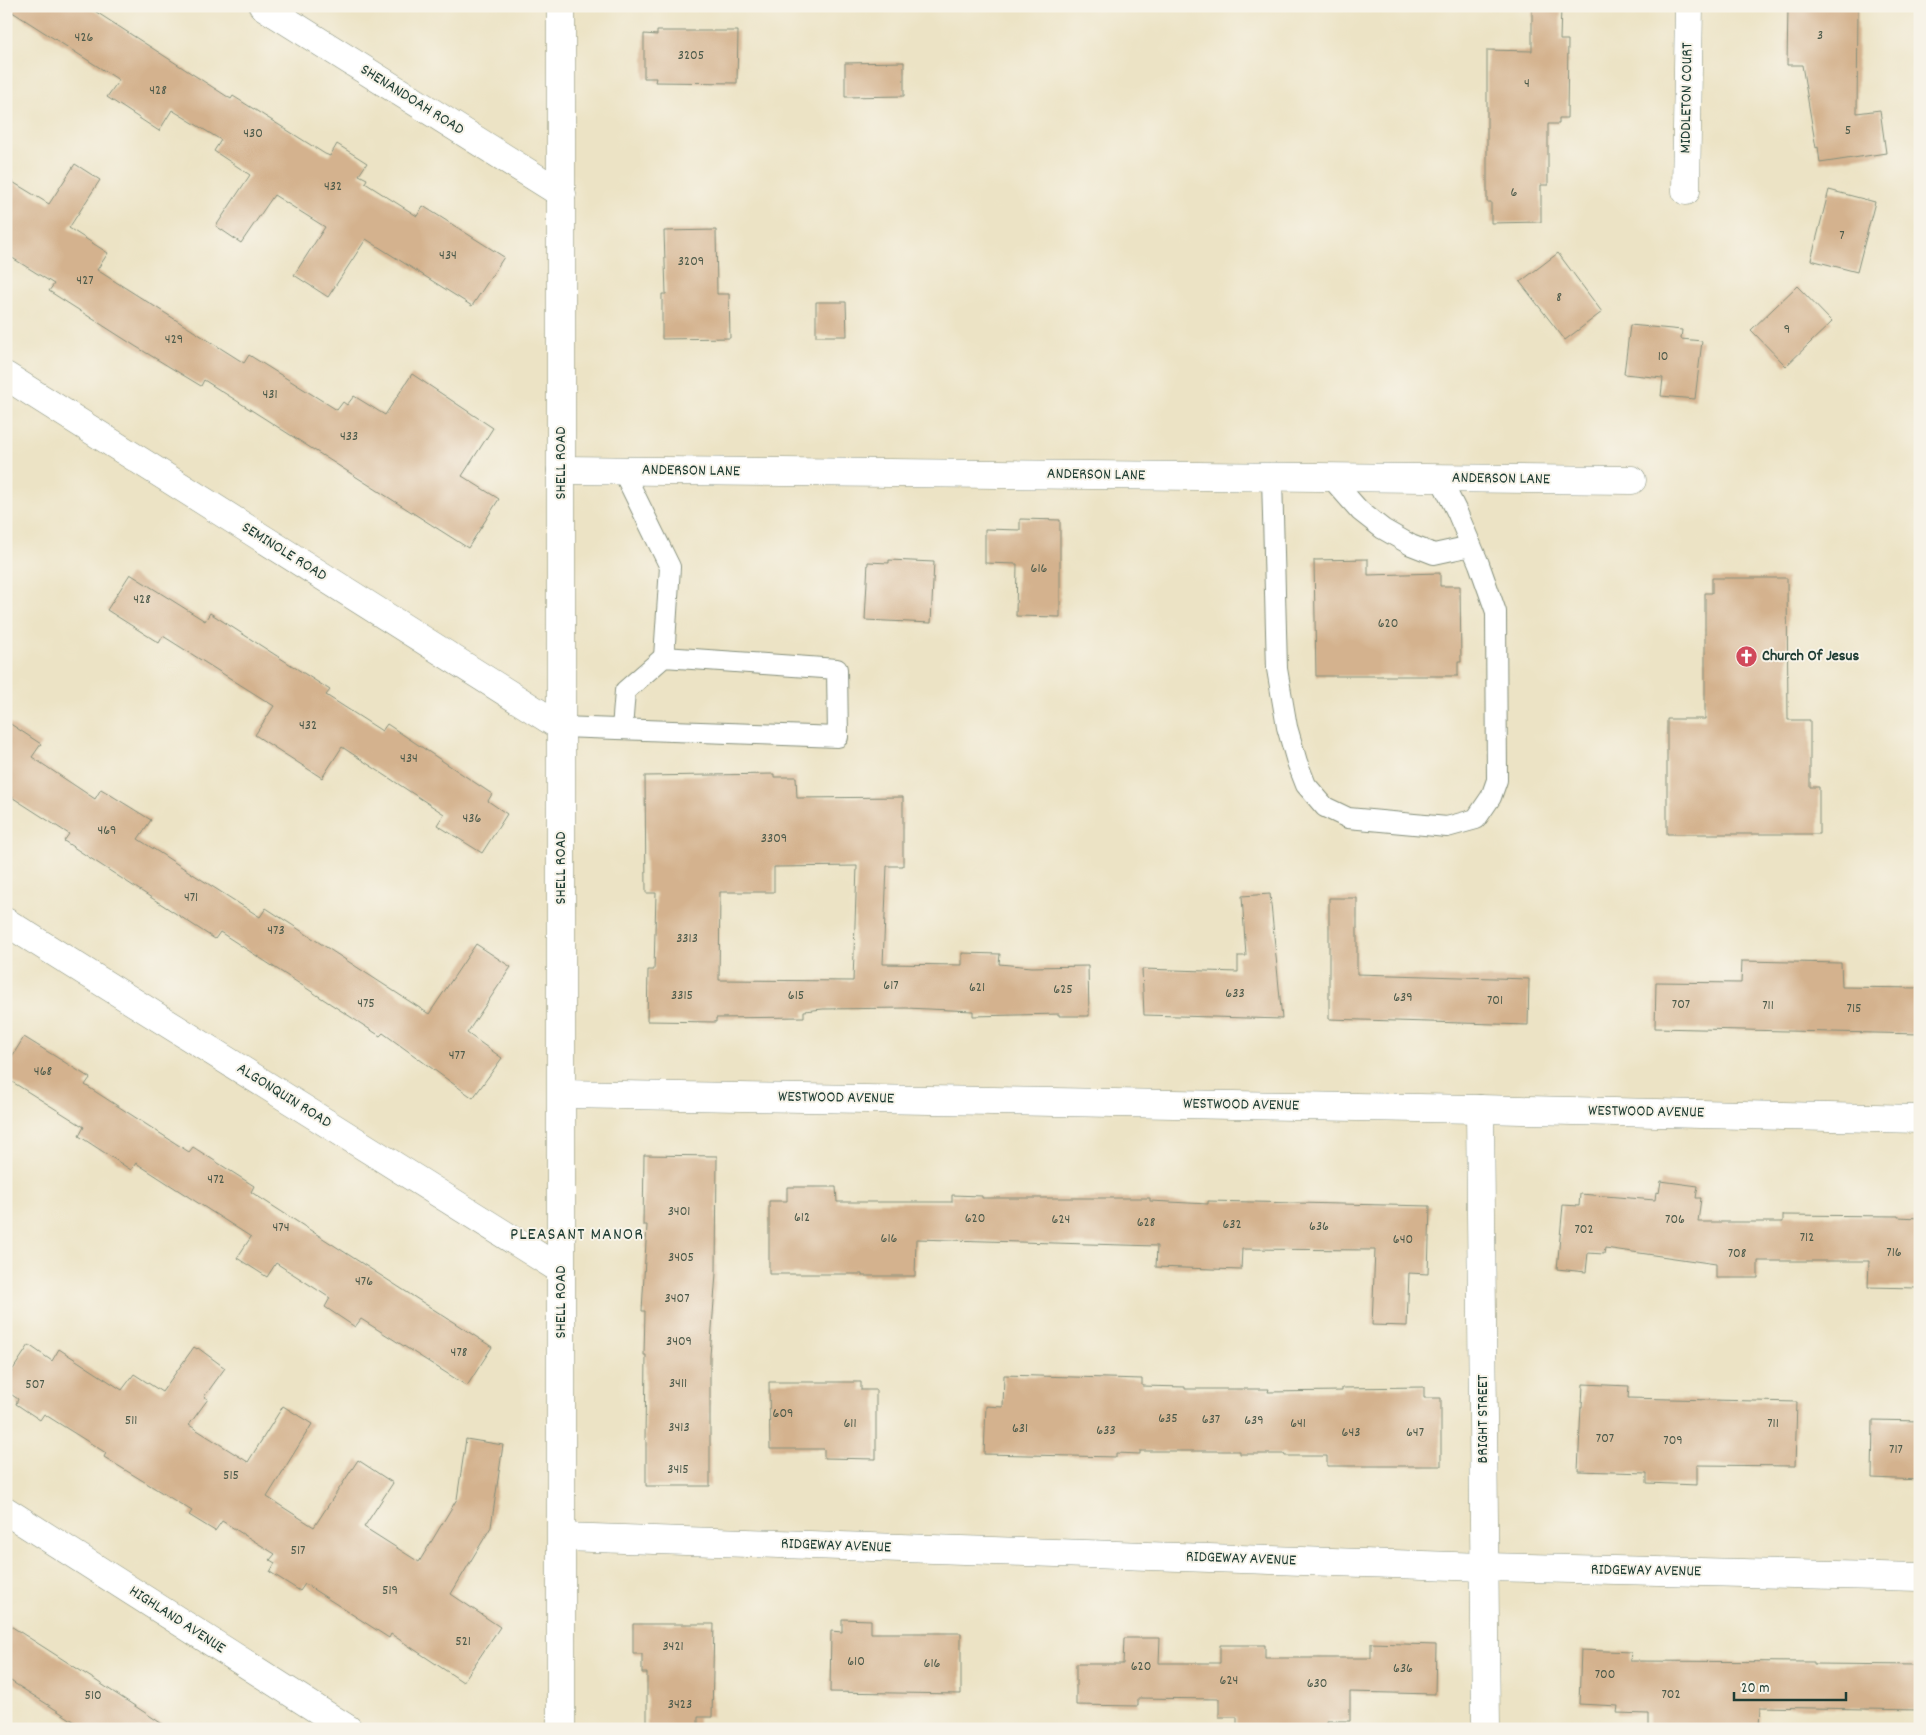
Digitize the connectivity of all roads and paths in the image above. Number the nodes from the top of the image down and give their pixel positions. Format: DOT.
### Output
graph roads {
  1 [pos="263,6"];
  2 [pos="561,6"];
  3 [pos="1689,6"];
  4 [pos="1686,191"];
  5 [pos="562,194"];
  6 [pos="6,376"];
  7 [pos="561,470"];
  8 [pos="623,471"];
  9 [pos="1272,477"];
  10 [pos="1330,477"];
  11 [pos="1440,478"];
  12 [pos="1632,480"];
  13 [pos="1471,546"];
  14 [pos="664,657"];
  15 [pos="561,727"];
  16 [pos="622,729"];
  17 [pos="6,922"];
  18 [pos="562,1094"];
  19 [pos="1480,1109"];
  20 [pos="1920,1119"];
  21 [pos="561,1270"];
  22 [pos="6,1511"];
  23 [pos="562,1537"];
  24 [pos="1484,1567"];
  25 [pos="1920,1577"];
  26 [pos="348,1729"];
  27 [pos="561,1729"];
  28 [pos="1486,1729"];
  1 -- 5 [label="street, SHENANDOAH ROAD"];
  2 -- 5 [label="street, SHELL ROAD"];
  3 -- 4 [label="street, MIDDLETON COURT"];
  5 -- 7 [label="street, SHELL ROAD"];
  6 -- 15 [label="street, SEMINOLE ROAD"];
  7 -- 8 [label="street, ANDERSON LANE"];
  7 -- 15 [label="street, SHELL ROAD"];
  8 -- 9 [label="street, ANDERSON LANE"];
  8 -- 14 [label="lane"];
  9 -- 10 [label="street, ANDERSON LANE"];
  9 -- 13 [label="lane"];
  10 -- 11 [label="street, ANDERSON LANE"];
  10 -- 13 [label="lane"];
  11 -- 12 [label="street, ANDERSON LANE"];
  11 -- 13 [label="lane"];
  14 -- 16 [label="lane"];
  14 -- 16 [label="lane"];
  15 -- 16 [label="lane"];
  15 -- 18 [label="street, SHELL ROAD"];
  17 -- 21 [label="street, ALGONQUIN ROAD"];
  18 -- 19 [label="street, WESTWOOD AVENUE"];
  18 -- 21 [label="street, SHELL ROAD"];
  19 -- 20 [label="street, WESTWOOD AVENUE"];
  19 -- 24 [label="street, BRIGHT STREET"];
  21 -- 23 [label="street, SHELL ROAD"];
  22 -- 26 [label="street, HIGHLAND AVENUE"];
  23 -- 24 [label="street, RIDGEWAY AVENUE"];
  23 -- 27 [label="street, SHELL ROAD"];
  24 -- 25 [label="street, RIDGEWAY AVENUE"];
  24 -- 28 [label="street, BRIGHT STREET"];
}
